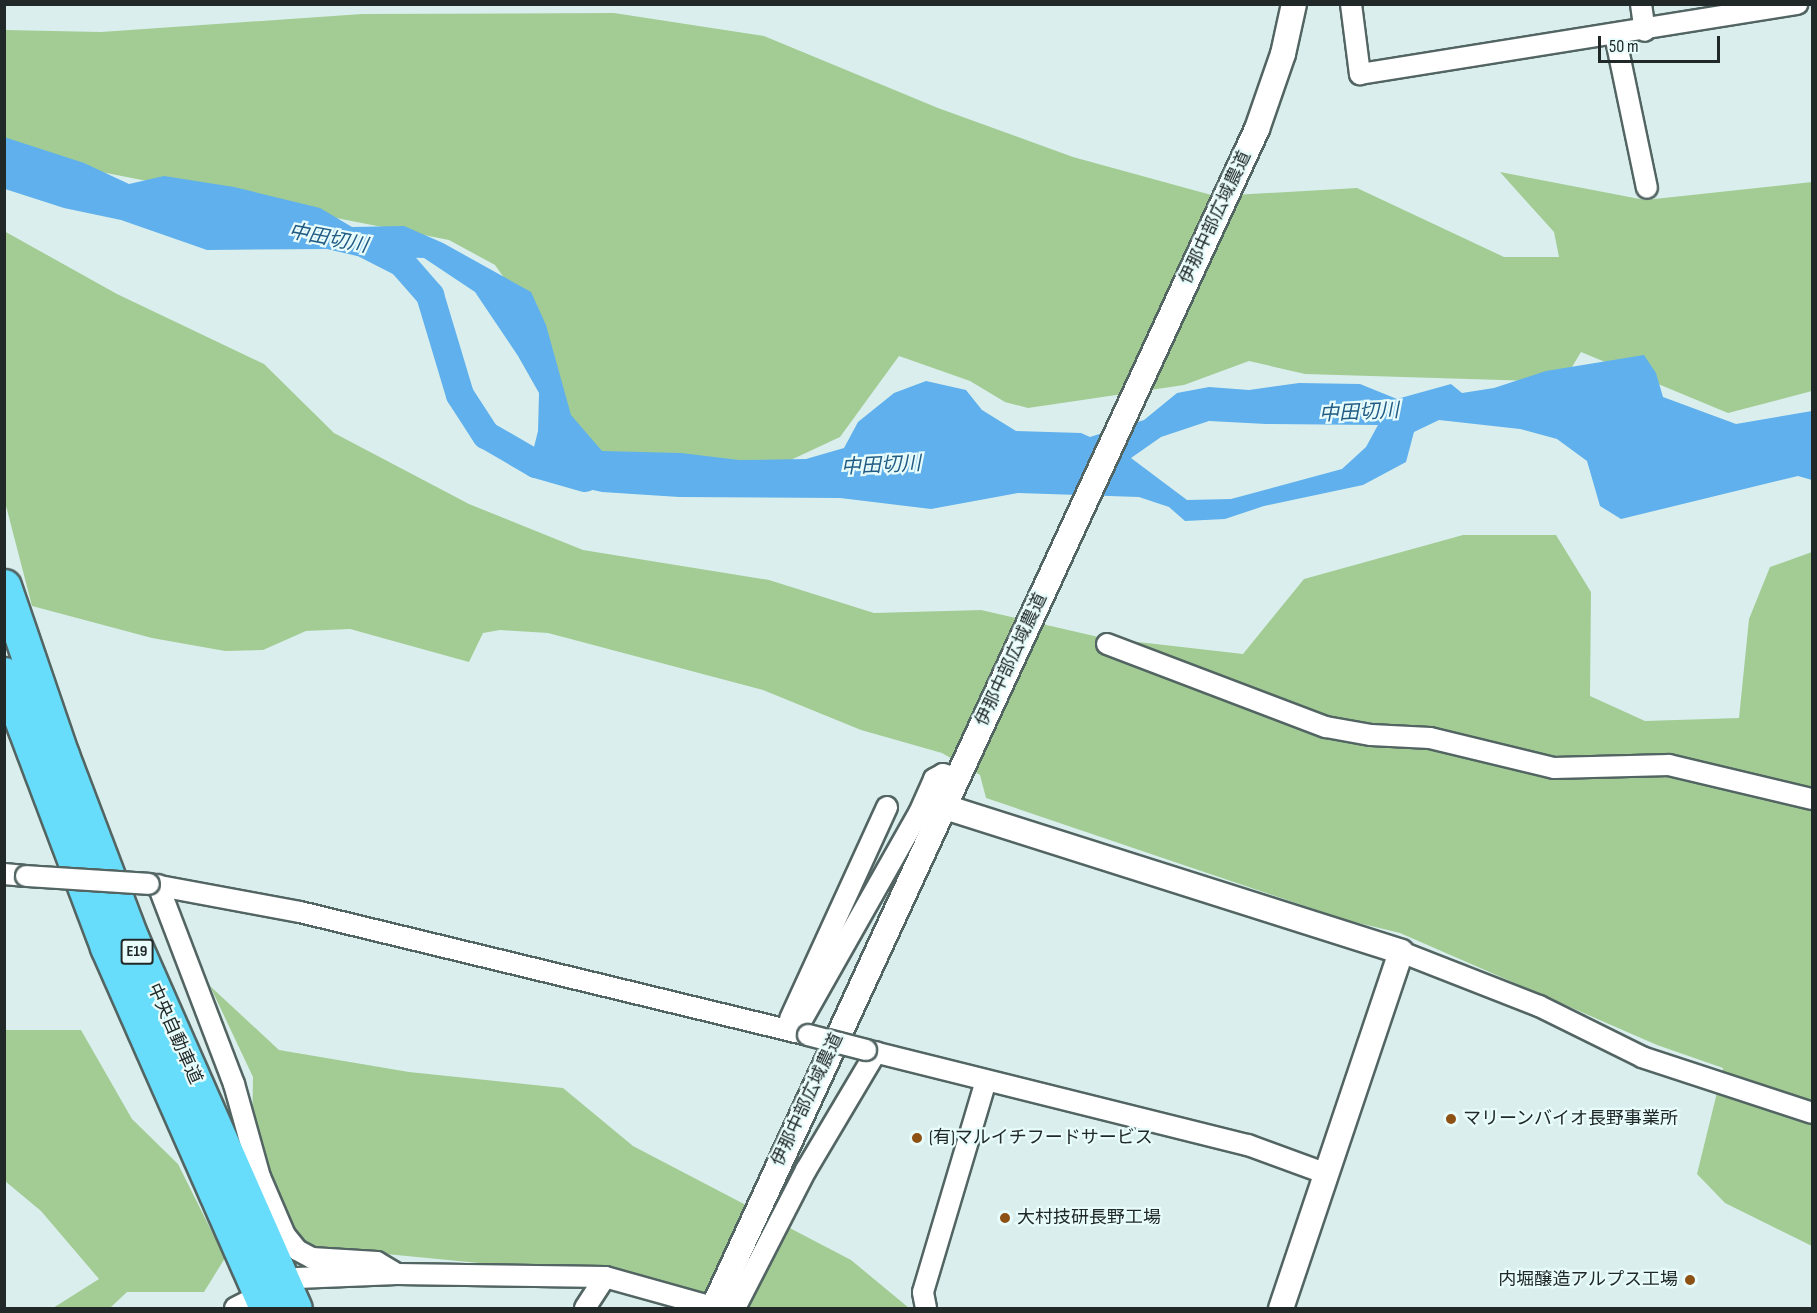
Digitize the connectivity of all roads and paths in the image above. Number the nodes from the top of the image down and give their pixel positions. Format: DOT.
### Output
graph roads {
  1 [pos="1294,4"];
  2 [pos="1351,4"];
  3 [pos="1641,4"];
  4 [pos="1797,4"];
  5 [pos="1645,31"];
  6 [pos="1615,35"];
  7 [pos="1647,188"];
  8 [pos="4,586"];
  9 [pos="1107,644"];
  10 [pos="4,674"];
  11 [pos="957,779"];
  12 [pos="1812,799"];
  13 [pos="887,807"];
  14 [pos="945,807"];
  15 [pos="4,874"];
  16 [pos="154,884"];
  17 [pos="1401,952"];
  18 [pos="796,1032"];
  19 [pos="871,1051"];
  20 [pos="986,1081"];
  21 [pos="1812,1113"];
  22 [pos="1327,1174"];
  23 [pos="397,1274"];
  24 [pos="605,1277"];
  25 [pos="296,1293"];
  26 [pos="250,1306"];
  27 [pos="585,1308"];
  28 [pos="719,1308"];
  29 [pos="926,1308"];
  30 [pos="1281,1308"];
  1 -- 11 [label="street, 伊那中部広域農道"];
  2 -- 6 [label="street"];
  3 -- 5 [label="street"];
  4 -- 5 [label="street"];
  5 -- 6 [label="street"];
  6 -- 7 [label="street"];
  8 -- 25 [label="highway, 中央自動車道 / E19"];
  9 -- 12 [label="street"];
  10 -- 26 [label="highway, 中央自動車道 / E19"];
  11 -- 14 [label="street, 伊那中部広域農道"];
  11 -- 18 [label="street"];
  13 -- 18 [label="street"];
  14 -- 17 [label="street"];
  14 -- 28 [label="street, 伊那中部広域農道"];
  15 -- 16 [label="street, bridge"];
  16 -- 18 [label="street"];
  16 -- 23 [label="street"];
  17 -- 21 [label="street"];
  17 -- 22 [label="street"];
  18 -- 19 [label="street, bridge"];
  19 -- 20 [label="street"];
  19 -- 28 [label="street"];
  20 -- 22 [label="street"];
  20 -- 29 [label="street"];
  22 -- 30 [label="street"];
  23 -- 24 [label="street"];
  23 -- 25 [label="street"];
  24 -- 27 [label="street"];
  24 -- 28 [label="street"];
}
